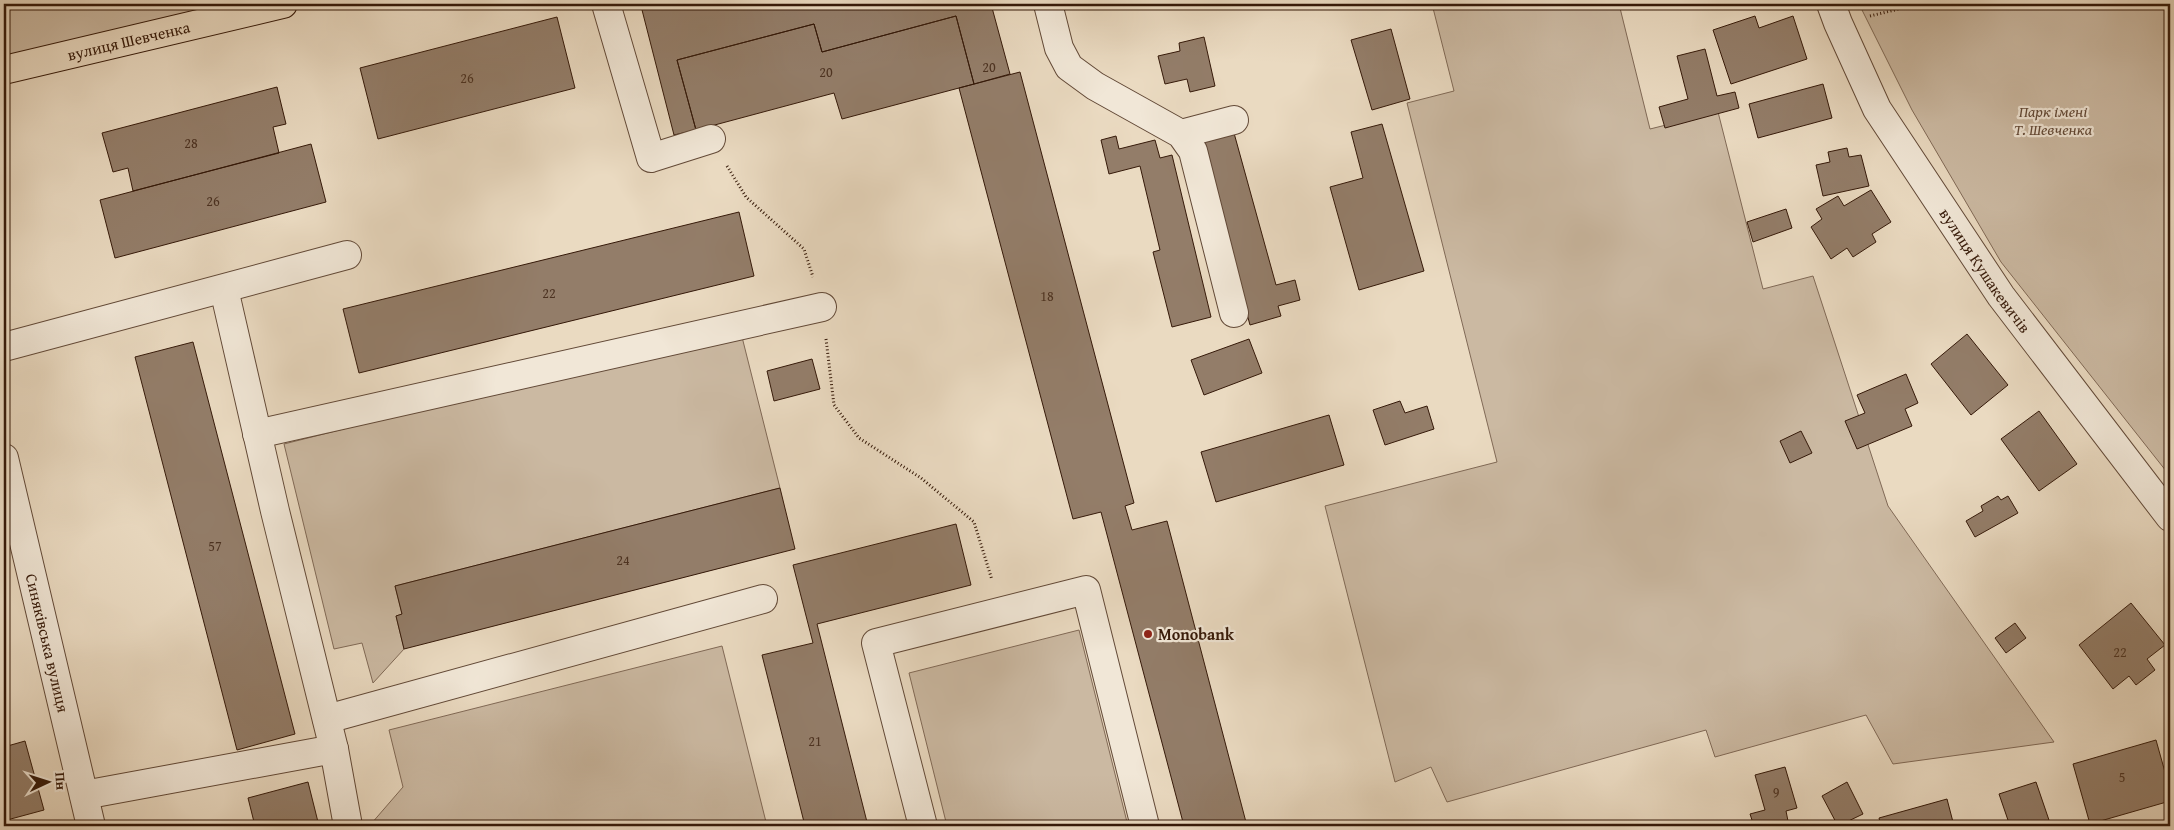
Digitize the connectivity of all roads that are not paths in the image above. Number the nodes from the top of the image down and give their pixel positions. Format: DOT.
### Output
graph roads {
  1 [pos="283,4"];
  2 [pos="606,4"];
  3 [pos="1048,4"];
  4 [pos="1834,14"];
  5 [pos="4,70"];
  6 [pos="1234,120"];
  7 [pos="1181,134"];
  8 [pos="711,140"];
  9 [pos="347,255"];
  10 [pos="224,289"];
  11 [pos="822,307"];
  12 [pos="1234,313"];
  13 [pos="4,347"];
  14 [pos="257,434"];
  15 [pos="4,458"];
  16 [pos="2170,517"];
  17 [pos="763,599"];
  18 [pos="327,720"];
  19 [pos="334,749"];
  20 [pos="84,795"];
  21 [pos="91,826"];
  22 [pos="348,826"];
  23 [pos="923,826"];
  24 [pos="1145,826"];
  1 -- 5 [label="main road, вулиця Шевченка"];
  2 -- 8 [label="street"];
  3 -- 7 [label="street"];
  4 -- 16 [label="street, вулиця Кушакевичів"];
  6 -- 7 [label="street"];
  7 -- 12 [label="street"];
  9 -- 10 [label="street"];
  10 -- 13 [label="street"];
  10 -- 14 [label="street"];
  11 -- 14 [label="street"];
  14 -- 18 [label="street"];
  15 -- 20 [label="street, Синяківська вулиця"];
  17 -- 18 [label="street"];
  18 -- 19 [label="street"];
  19 -- 20 [label="street"];
  19 -- 22 [label="street"];
  20 -- 21 [label="street, Синяківська вулиця"];
  23 -- 24 [label="street"];
}
